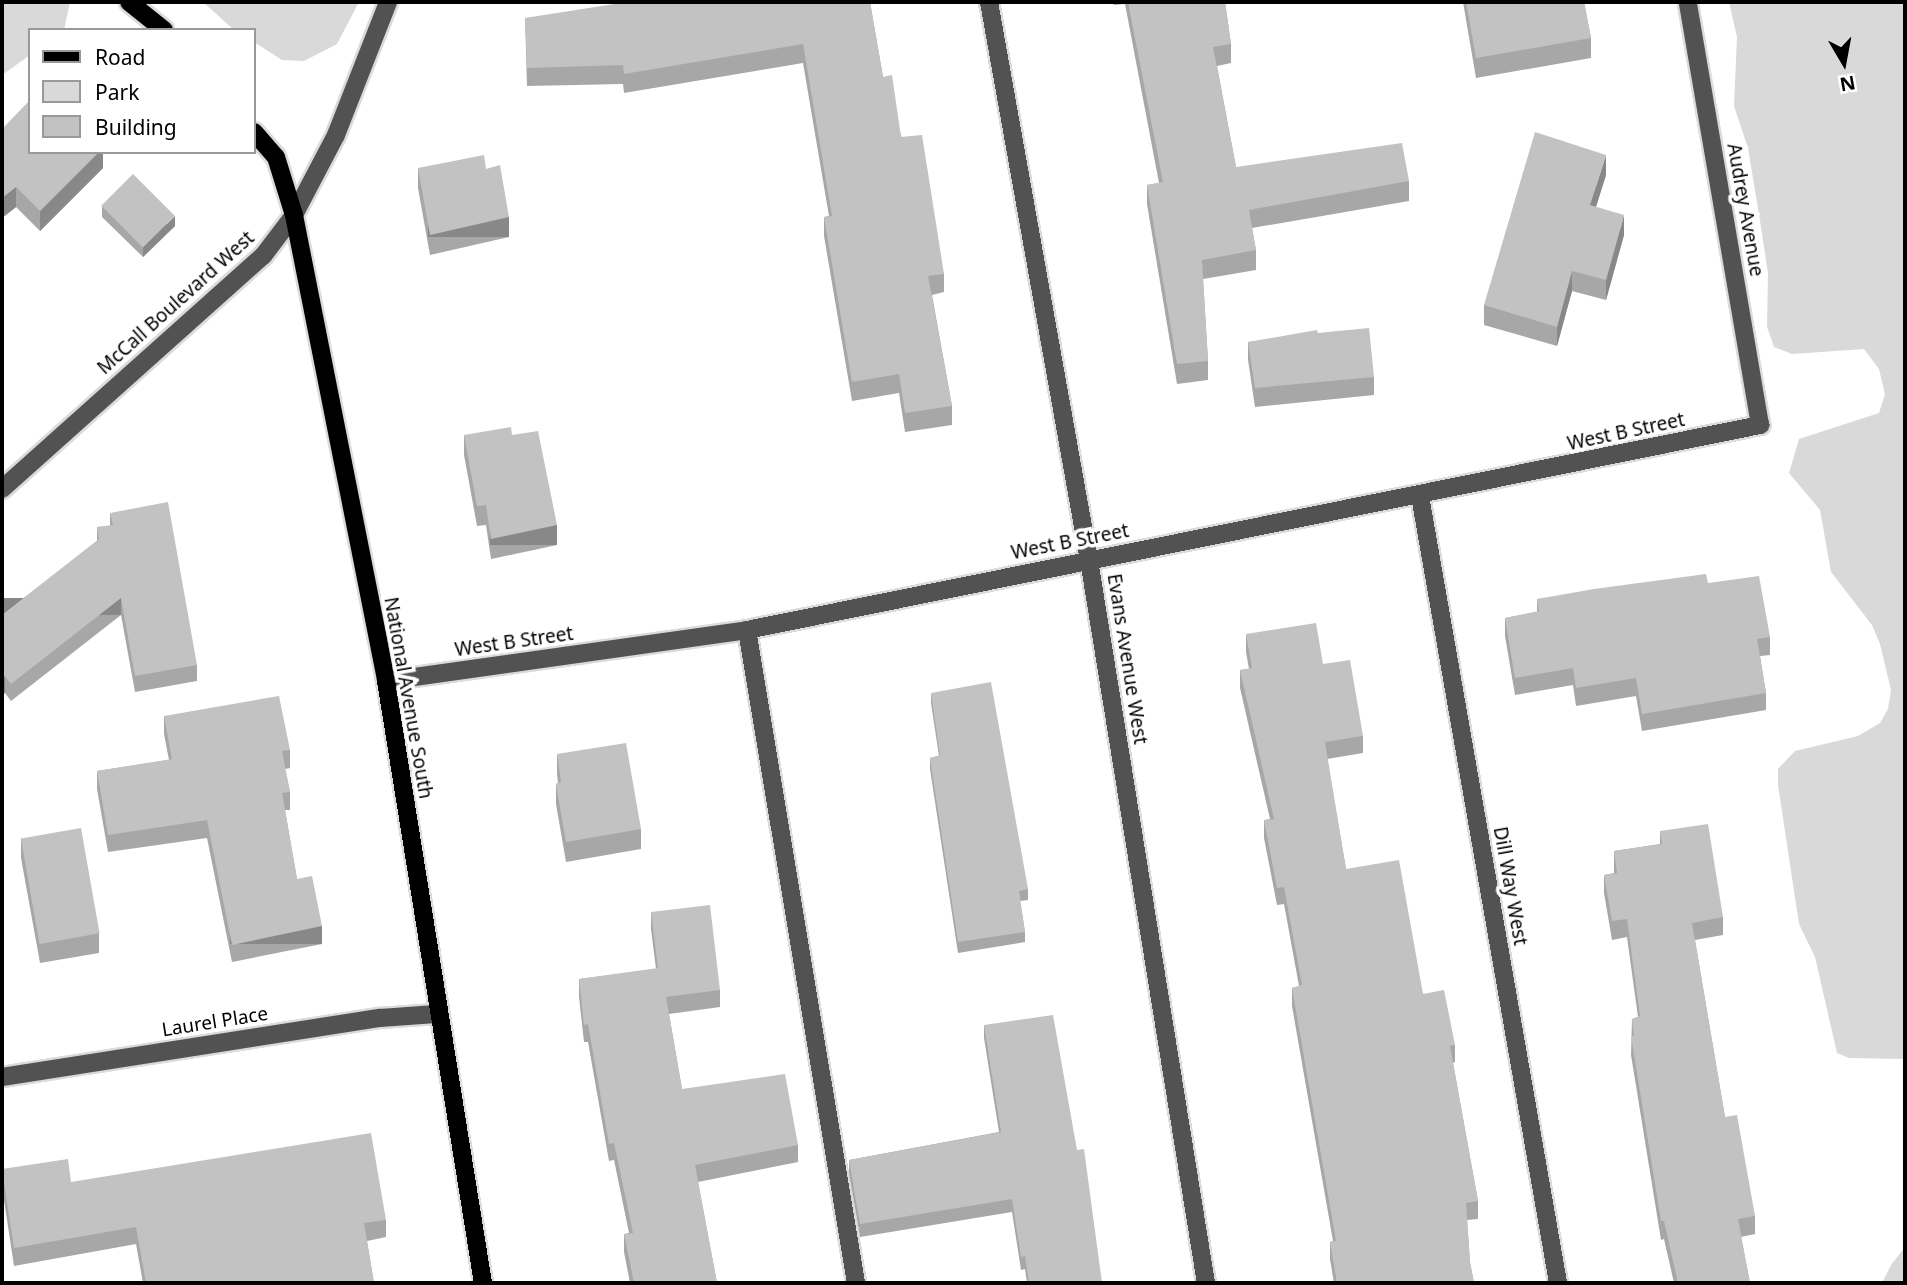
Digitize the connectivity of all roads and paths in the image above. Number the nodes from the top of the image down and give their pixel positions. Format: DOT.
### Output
graph roads {
  1 [pos="129,2"];
  2 [pos="388,2"];
  3 [pos="989,2"];
  4 [pos="1688,2"];
  5 [pos="162,28"];
  6 [pos="256,134"];
  7 [pos="294,215"];
  8 [pos="1759,425"];
  9 [pos="2,489"];
  10 [pos="1420,496"];
  11 [pos="1089,560"];
  12 [pos="747,630"];
  13 [pos="386,681"];
  14 [pos="436,1014"];
  15 [pos="2,1077"];
  16 [pos="483,1283"];
  17 [pos="856,1283"];
  18 [pos="1206,1283"];
  19 [pos="1558,1283"];
  1 -- 5 [label="main road"];
  2 -- 7 [label="street, McCall Boulevard West"];
  3 -- 11 [label="street, Evans Avenue West"];
  4 -- 8 [label="street, Audrey Avenue"];
  6 -- 7 [label="main road, National Avenue South"];
  7 -- 9 [label="street, McCall Boulevard West"];
  7 -- 13 [label="main road, National Avenue South"];
  8 -- 10 [label="street, West B Street"];
  10 -- 11 [label="street, West B Street"];
  10 -- 19 [label="street, Dill Way West"];
  11 -- 12 [label="street, West B Street"];
  11 -- 18 [label="street, Evans Avenue West"];
  12 -- 13 [label="street, West B Street"];
  12 -- 17 [label="street"];
  13 -- 14 [label="main road, National Avenue South"];
  14 -- 15 [label="street, Laurel Place"];
  14 -- 16 [label="main road, National Avenue South"];
}
